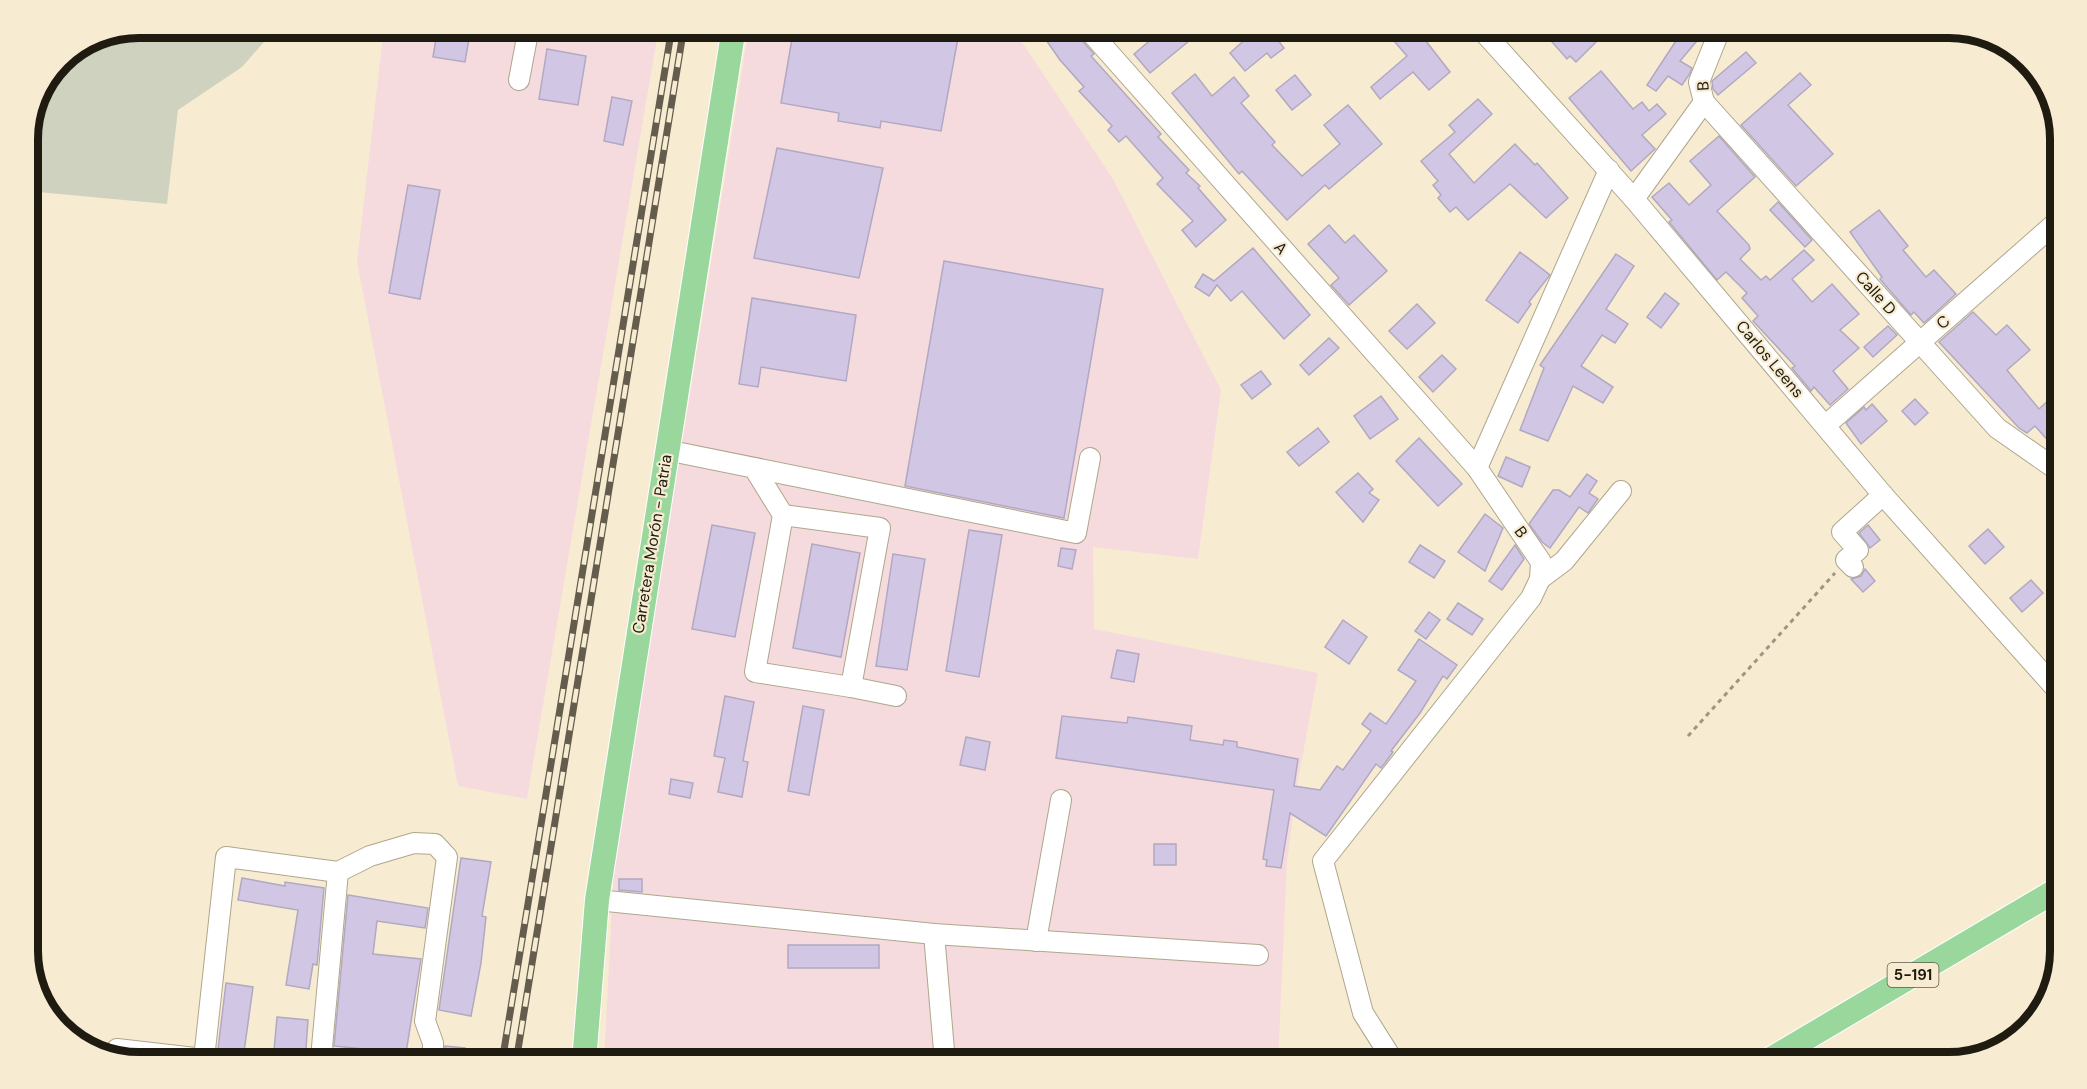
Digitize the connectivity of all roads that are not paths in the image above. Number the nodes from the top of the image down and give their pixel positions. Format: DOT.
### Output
graph roads {
  1 [pos="527,38"];
  2 [pos="732,38"];
  3 [pos="1096,38"];
  4 [pos="1489,38"];
  5 [pos="1717,38"];
  6 [pos="519,80"];
  7 [pos="1704,102"];
  8 [pos="1609,170"];
  9 [pos="1634,198"];
  10 [pos="2049,229"];
  11 [pos="1920,342"];
  12 [pos="1826,425"];
  13 [pos="666,450"];
  14 [pos="1090,458"];
  15 [pos="2049,465"];
  16 [pos="754,468"];
  17 [pos="1477,468"];
  18 [pos="1621,491"];
  19 [pos="1883,495"];
  20 [pos="783,515"];
  21 [pos="1849,563"];
  22 [pos="1540,579"];
  23 [pos="2050,681"];
  24 [pos="851,687"];
  25 [pos="896,696"];
  26 [pos="1061,800"];
  27 [pos="338,872"];
  28 [pos="2050,894"];
  29 [pos="597,900"];
  30 [pos="934,934"];
  31 [pos="1036,941"];
  32 [pos="1258,955"];
  33 [pos="117,1049"];
  34 [pos="143,1052"];
  35 [pos="205,1052"];
  36 [pos="323,1052"];
  37 [pos="433,1052"];
  38 [pos="585,1052"];
  39 [pos="944,1052"];
  40 [pos="1388,1052"];
  41 [pos="1783,1052"];
  1 -- 6 [label="street"];
  2 -- 13 [label="main road, Carretera Morón - Patria"];
  3 -- 17 [label="street, A"];
  4 -- 8 [label="street, Carlos Leens"];
  5 -- 7 [label="street, B"];
  7 -- 9 [label="street, B"];
  7 -- 11 [label="street, Calle D"];
  8 -- 9 [label="street, Carlos Leens"];
  8 -- 17 [label="street"];
  9 -- 12 [label="street, Carlos Leens"];
  10 -- 11 [label="street, C"];
  11 -- 12 [label="street, C"];
  11 -- 15 [label="street, Calle D"];
  12 -- 19 [label="street, Carlos Leens"];
  13 -- 16 [label="street"];
  13 -- 29 [label="main road, Carretera Morón - Patria"];
  14 -- 16 [label="street"];
  16 -- 20 [label="street"];
  17 -- 22 [label="street, B"];
  18 -- 22 [label="street"];
  19 -- 21 [label="street"];
  19 -- 23 [label="street, Carlos Leens"];
  20 -- 24 [label="street"];
  20 -- 24 [label="street"];
  22 -- 40 [label="street"];
  24 -- 25 [label="street"];
  26 -- 31 [label="street"];
  27 -- 35 [label="street"];
  27 -- 36 [label="street"];
  27 -- 37 [label="street"];
  28 -- 41 [label="main road, 5-191"];
  29 -- 30 [label="street"];
  29 -- 38 [label="main road, Carretera Morón - Patria"];
  30 -- 31 [label="street"];
  30 -- 39 [label="street"];
  31 -- 32 [label="street"];
  33 -- 34 [label="street"];
}
